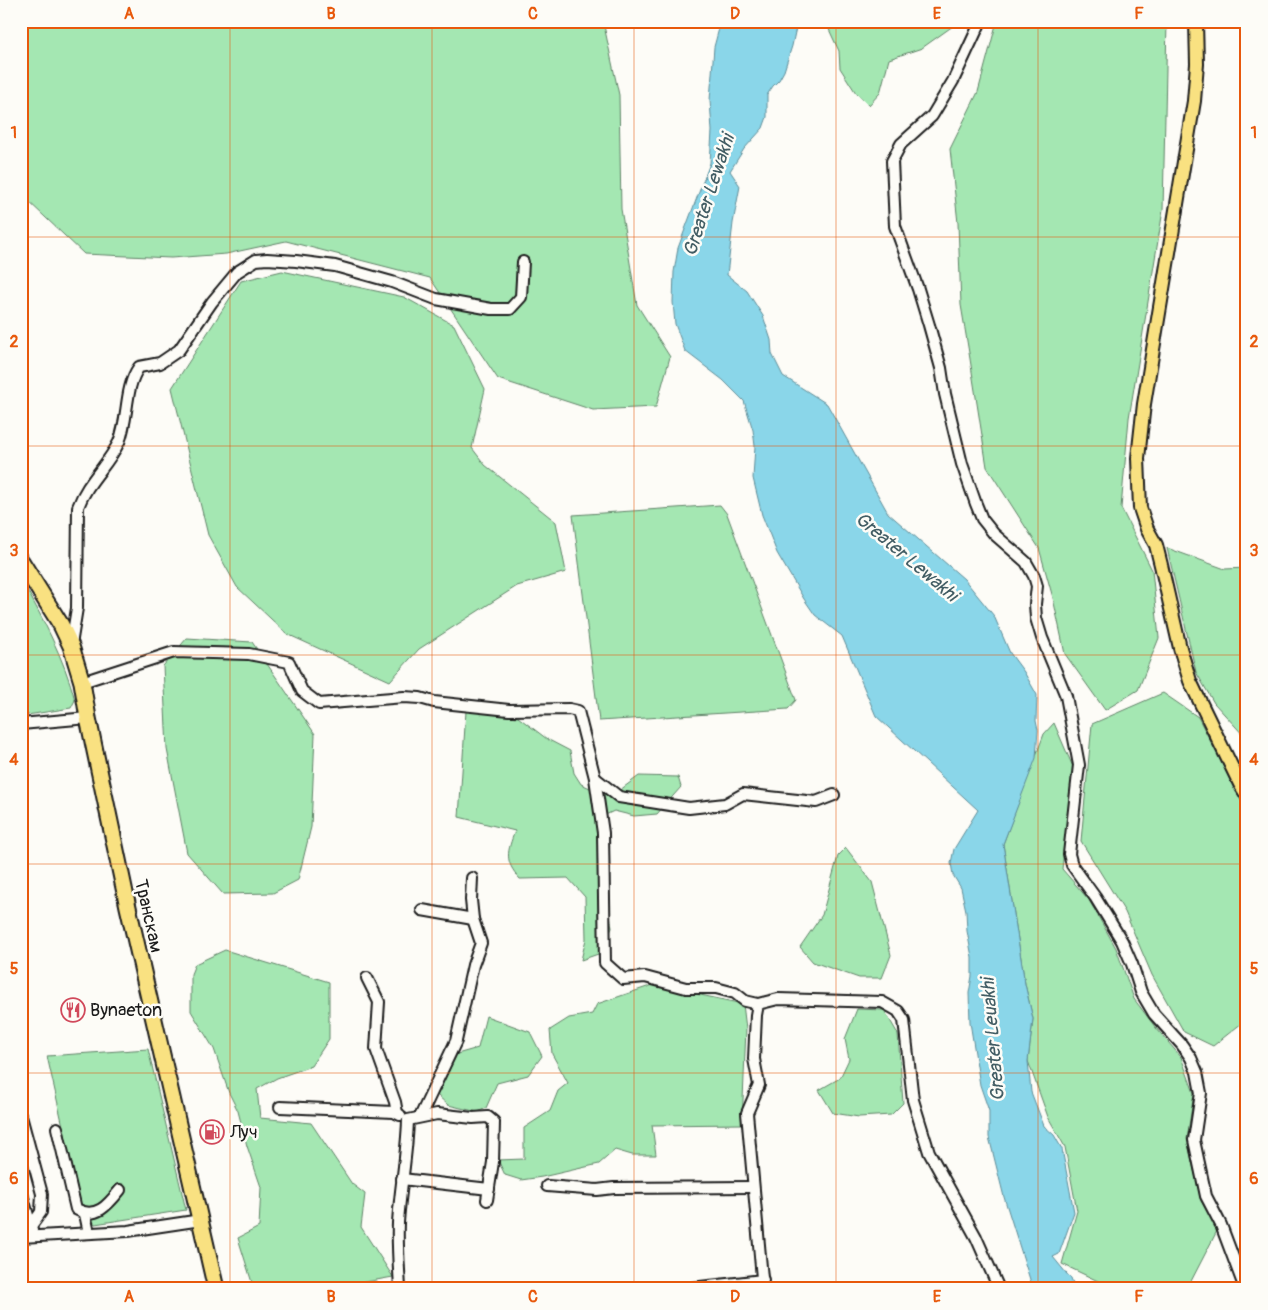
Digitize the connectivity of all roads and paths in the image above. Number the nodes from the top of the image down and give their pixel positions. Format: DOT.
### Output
graph roads {
  1 [pos="981,21"];
  2 [pos="1196,21"];
  3 [pos="523,262"];
  4 [pos="21,561"];
  5 [pos="71,646"];
  6 [pos="82,682"];
  7 [pos="88,718"];
  8 [pos="21,724"];
  9 [pos="595,778"];
  10 [pos="834,795"];
  11 [pos="1247,795"];
  12 [pos="472,878"];
  13 [pos="422,910"];
  14 [pos="473,920"];
  15 [pos="367,978"];
  16 [pos="758,1004"];
  17 [pos="280,1107"];
  18 [pos="397,1113"];
  19 [pos="21,1116"];
  20 [pos="420,1117"];
  21 [pos="408,1120"];
  22 [pos="58,1128"];
  23 [pos="25,1148"];
  24 [pos="402,1179"];
  25 [pos="547,1186"];
  26 [pos="753,1187"];
  27 [pos="21,1190"];
  28 [pos="120,1190"];
  29 [pos="86,1214"];
  30 [pos="201,1220"];
  31 [pos="32,1231"];
  32 [pos="89,1233"];
  33 [pos="21,1237"];
  34 [pos="763,1285"];
  35 [pos="216,1289"];
  36 [pos="400,1289"];
  37 [pos="682,1289"];
  38 [pos="999,1289"];
  39 [pos="1245,1289"];
  1 -- 39 [label="street"];
  2 -- 11 [label="main road"];
  3 -- 5 [label="street"];
  4 -- 5 [label="highway, Транскам"];
  5 -- 6 [label="highway, Транскам"];
  6 -- 7 [label="highway, Транскам"];
  6 -- 9 [label="street"];
  7 -- 8 [label="street"];
  7 -- 30 [label="highway, Транскам"];
  9 -- 10 [label="street"];
  9 -- 16 [label="street"];
  12 -- 14 [label="street"];
  13 -- 14 [label="street"];
  14 -- 20 [label="street"];
  15 -- 18 [label="street"];
  16 -- 26 [label="street"];
  16 -- 38 [label="street"];
  17 -- 18 [label="street"];
  18 -- 21 [label="street"];
  19 -- 23 [label="street"];
  20 -- 21 [label="street"];
  20 -- 24 [label="street"];
  21 -- 24 [label="street"];
  22 -- 29 [label="street"];
  23 -- 31 [label="street"];
  24 -- 36 [label="street"];
  25 -- 26 [label="street"];
  26 -- 34 [label="street"];
  27 -- 31 [label="street"];
  28 -- 29 [label="street"];
  29 -- 32 [label="street"];
  30 -- 32 [label="street"];
  30 -- 35 [label="highway, Транскам"];
  31 -- 32 [label="street"];
  31 -- 33 [label="street"];
  34 -- 37 [label="street"];
}
